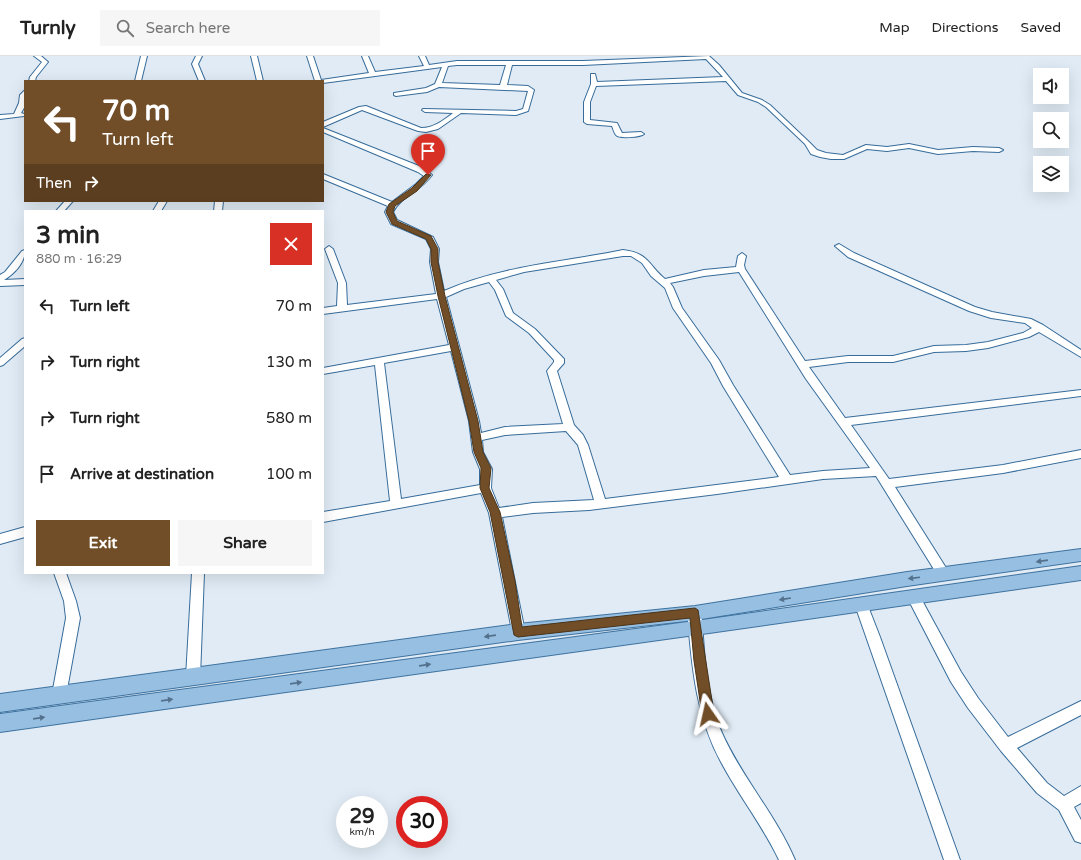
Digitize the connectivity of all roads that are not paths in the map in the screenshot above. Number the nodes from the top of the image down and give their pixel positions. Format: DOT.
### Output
graph roads {
  1 [pos="37,56"];
  2 [pos="144,56"];
  3 [pos="199,56"];
  4 [pos="254,56"];
  5 [pos="310,56"];
  6 [pos="365,56"];
  7 [pos="422,56"];
  8 [pos="525,56"];
  9 [pos="580,56"];
  10 [pos="706,56"];
  11 [pos="474,59"];
  12 [pos="583,63"];
  13 [pos="446,64"];
  14 [pos="510,64"];
  15 [pos="527,64"];
  16 [pos="428,68"];
  17 [pos="373,75"];
  18 [pos="593,75"];
  19 [pos="727,79"];
  20 [pos="32,80"];
  21 [pos="138,80"];
  22 [pos="202,80"];
  23 [pos="260,80"];
  24 [pos="318,80"];
  25 [pos="324,81"];
  26 [pos="594,84"];
  27 [pos="438,86"];
  28 [pos="503,87"];
  29 [pos="396,94"];
  30 [pos="24,102"];
  31 [pos="425,110"];
  32 [pos="460,111"];
  33 [pos="16,115"];
  34 [pos="24,115"];
  35 [pos="0,117"];
  36 [pos="324,125"];
  37 [pos="324,130"];
  38 [pos="641,134"];
  39 [pos="999,150"];
  40 [pos="324,176"];
  41 [pos="68,202"];
  42 [pos="392,205"];
  43 [pos="61,210"];
  44 [pos="839,246"];
  45 [pos="329,249"];
  46 [pos="24,254"];
  47 [pos="742,256"];
  48 [pos="741,269"];
  49 [pos="490,278"];
  50 [pos="0,279"];
  51 [pos="24,282"];
  52 [pos="665,282"];
  53 [pos="0,283"];
  54 [pos="0,286"];
  55 [pos="0,291"];
  56 [pos="441,296"];
  57 [pos="342,308"];
  58 [pos="324,311"];
  59 [pos="1040,328"];
  60 [pos="24,341"];
  61 [pos="455,347"];
  62 [pos="1081,354"];
  63 [pos="379,361"];
  64 [pos="0,363"];
  65 [pos="802,365"];
  66 [pos="324,371"];
  67 [pos="1081,393"];
  68 [pos="844,422"];
  69 [pos="569,427"];
  70 [pos="476,438"];
  71 [pos="1081,454"];
  72 [pos="879,472"];
  73 [pos="786,480"];
  74 [pos="886,484"];
  75 [pos="485,488"];
  76 [pos="601,503"];
  77 [pos="396,505"];
  78 [pos="495,512"];
  79 [pos="324,517"];
  80 [pos="24,532"];
  81 [pos="0,539"];
  82 [pos="1081,555"];
  83 [pos="1081,573"];
  84 [pos="60,574"];
  85 [pos="198,574"];
  86 [pos="944,575"];
  87 [pos="913,597"];
  88 [pos="862,605"];
  89 [pos="695,621"];
  90 [pos="518,632"];
  91 [pos="193,677"];
  92 [pos="59,695"];
  93 [pos="0,703"];
  94 [pos="1081,708"];
  95 [pos="0,724"];
  96 [pos="1006,746"];
  97 [pos="1081,794"];
  98 [pos="1064,805"];
  99 [pos="1081,835"];
  100 [pos="787,860"];
  101 [pos="952,860"];
  1 -- 20 [label="street"];
  2 -- 21 [label="street"];
  3 -- 22 [label="street"];
  4 -- 23 [label="street"];
  5 -- 24 [label="street"];
  6 -- 17 [label="street"];
  7 -- 16 [label="street"];
  8 -- 15 [label="street"];
  9 -- 12 [label="street"];
  10 -- 12 [label="street"];
  10 -- 19 [label="street"];
  11 -- 13 [label="street"];
  11 -- 14 [label="street"];
  12 -- 15 [label="street"];
  13 -- 16 [label="street"];
  13 -- 27 [label="street"];
  14 -- 15 [label="street"];
  14 -- 28 [label="street"];
  16 -- 17 [label="street"];
  17 -- 25 [label="street"];
  18 -- 26 [label="street"];
  19 -- 26 [label="street"];
  19 -- 39 [label="street"];
  26 -- 38 [label="street"];
  27 -- 28 [label="street"];
  27 -- 29 [label="street"];
  28 -- 32 [label="street"];
  30 -- 33 [label="street"];
  31 -- 32 [label="street"];
  32 -- 36 [label="street"];
  33 -- 34 [label="street"];
  33 -- 35 [label="street"];
  37 -- 42 [label="street"];
  40 -- 42 [label="street"];
  41 -- 43 [label="street"];
  42 -- 56 [label="street"];
  44 -- 59 [label="street"];
  45 -- 57 [label="street"];
  46 -- 50 [label="street"];
  47 -- 48 [label="street"];
  48 -- 52 [label="street"];
  48 -- 65 [label="street"];
  49 -- 52 [label="street"];
  49 -- 56 [label="street"];
  49 -- 69 [label="street"];
  51 -- 53 [label="street"];
  52 -- 73 [label="street"];
  54 -- 55 [label="street"];
  56 -- 57 [label="street"];
  56 -- 61 [label="street"];
  57 -- 58 [label="street"];
  59 -- 62 [label="street"];
  59 -- 65 [label="street"];
  60 -- 64 [label="street"];
  61 -- 63 [label="street"];
  61 -- 70 [label="street"];
  63 -- 66 [label="street"];
  63 -- 77 [label="street"];
  65 -- 68 [label="street"];
  67 -- 68 [label="street"];
  68 -- 72 [label="street"];
  69 -- 70 [label="street"];
  69 -- 76 [label="street"];
  70 -- 75 [label="street"];
  71 -- 74 [label="street"];
  72 -- 73 [label="street"];
  72 -- 74 [label="street"];
  73 -- 76 [label="street"];
  74 -- 86 [label="street"];
  75 -- 77 [label="street"];
  75 -- 78 [label="street"];
  76 -- 78 [label="street"];
  77 -- 79 [label="street"];
  78 -- 90 [label="street"];
  80 -- 81 [label="street"];
  82 -- 86 [label="main road, one-way"];
  83 -- 87 [label="main road"];
  84 -- 92 [label="street"];
  85 -- 91 [label="street"];
  86 -- 89 [label="main road, one-way"];
  87 -- 88 [label="main road"];
  87 -- 96 [label="street"];
  88 -- 89 [label="main road"];
  88 -- 101 [label="street"];
  89 -- 90 [label="main road"];
  95 -- 89 [label="main road, one-way"];
  89 -- 100 [label="street"];
  90 -- 91 [label="main road, one-way"];
  91 -- 92 [label="main road"];
  92 -- 93 [label="main road"];
  94 -- 96 [label="street"];
  96 -- 98 [label="street"];
  97 -- 98 [label="street"];
  98 -- 99 [label="street"];
}
